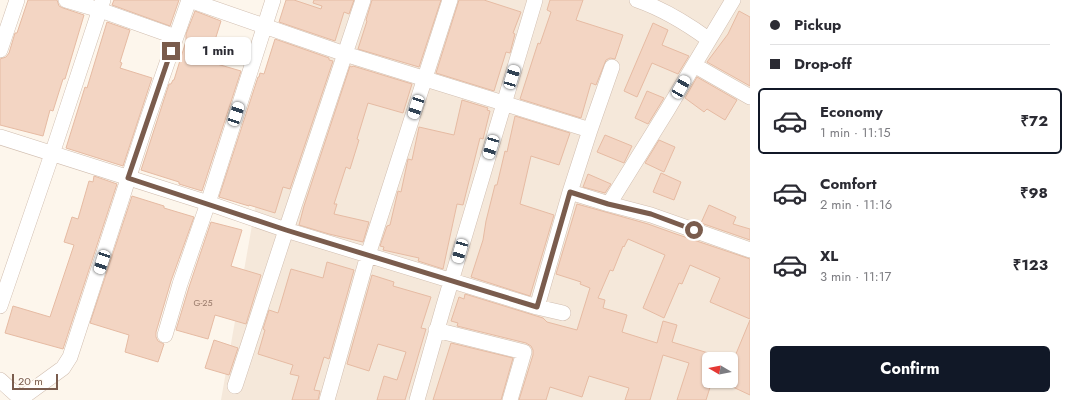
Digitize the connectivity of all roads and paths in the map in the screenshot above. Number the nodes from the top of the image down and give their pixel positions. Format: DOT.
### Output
graph roads {
  1 [pos="16,0"];
  2 [pos="66,0"];
  3 [pos="189,0"];
  4 [pos="273,0"];
  5 [pos="363,0"];
  6 [pos="450,0"];
  7 [pos="535,0"];
  8 [pos="637,0"];
  9 [pos="733,0"];
  10 [pos="101,5"];
  11 [pos="264,26"];
  12 [pos="176,37"];
  13 [pos="708,39"];
  14 [pos="0,50"];
  15 [pos="344,54"];
  16 [pos="694,65"];
  17 [pos="612,67"];
  18 [pos="424,79"];
  19 [pos="750,98"];
  20 [pos="504,104"];
  21 [pos="590,130"];
  22 [pos="0,137"];
  23 [pos="52,154"];
  24 [pos="128,178"];
  25 [pos="570,192"];
  26 [pos="208,203"];
  27 [pos="608,204"];
  28 [pos="286,230"];
  29 [pos="750,250"];
  30 [pos="368,255"];
  31 [pos="452,280"];
  32 [pos="0,306"];
  33 [pos="537,307"];
  34 [pos="564,313"];
  35 [pos="436,330"];
  36 [pos="165,334"];
  37 [pos="0,380"];
  38 [pos="235,386"];
  39 [pos="20,399"];
  40 [pos="327,400"];
  41 [pos="417,400"];
  42 [pos="510,400"];
  1 -- 14 [label="street"];
  2 -- 10 [label="street"];
  3 -- 11 [label="street"];
  3 -- 12 [label="street"];
  4 -- 11 [label="street"];
  5 -- 15 [label="street"];
  6 -- 18 [label="street"];
  7 -- 20 [label="street"];
  8 -- 13 [label="street"];
  9 -- 13 [label="street"];
  10 -- 12 [label="street"];
  10 -- 23 [label="street"];
  11 -- 15 [label="street"];
  11 -- 26 [label="street"];
  12 -- 24 [label="street"];
  13 -- 16 [label="street"];
  15 -- 18 [label="street"];
  15 -- 28 [label="street"];
  16 -- 19 [label="street"];
  16 -- 27 [label="street"];
  17 -- 21 [label="street"];
  18 -- 20 [label="street"];
  18 -- 30 [label="street"];
  20 -- 21 [label="street"];
  20 -- 31 [label="street"];
  21 -- 25 [label="street"];
  22 -- 23 [label="street"];
  23 -- 24 [label="street"];
  23 -- 32 [label="street"];
  24 -- 26 [label="street"];
  24 -- 39 [label="street"];
  25 -- 27 [label="street"];
  25 -- 33 [label="street"];
  26 -- 28 [label="street"];
  26 -- 36 [label="street"];
  27 -- 29 [label="street"];
  28 -- 30 [label="street"];
  28 -- 38 [label="street"];
  30 -- 31 [label="street"];
  30 -- 40 [label="street"];
  31 -- 33 [label="street"];
  31 -- 35 [label="street"];
  33 -- 34 [label="street"];
  35 -- 41 [label="street"];
  35 -- 42 [label="street"];
  37 -- 39 [label="street"];
}
